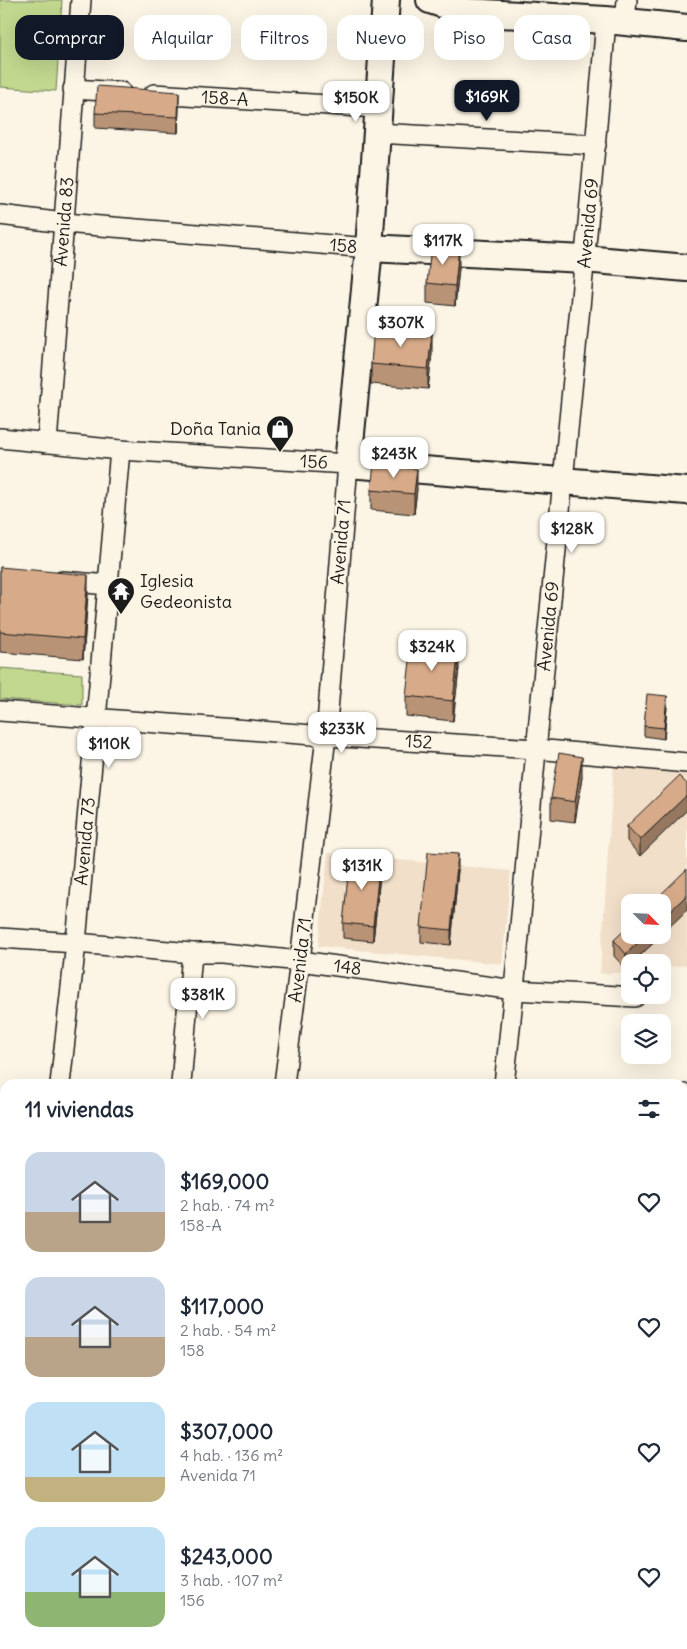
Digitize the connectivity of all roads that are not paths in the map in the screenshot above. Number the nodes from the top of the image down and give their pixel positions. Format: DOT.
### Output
graph roads {
  1 [pos="81,0"];
  2 [pos="386,0"];
  3 [pos="430,0"];
  4 [pos="620,14"];
  5 [pos="687,28"];
  6 [pos="74,89"];
  7 [pos="376,120"];
  8 [pos="596,145"];
  9 [pos="0,215"];
  10 [pos="64,223"];
  11 [pos="369,248"];
  12 [pos="584,259"];
  13 [pos="687,268"];
  14 [pos="0,438"];
  15 [pos="47,443"];
  16 [pos="120,450"];
  17 [pos="348,464"];
  18 [pos="563,482"];
  19 [pos="687,491"];
  20 [pos="49,580"];
  21 [pos="108,585"];
  22 [pos="0,711"];
  23 [pos="96,717"];
  24 [pos="326,736"];
  25 [pos="536,749"];
  26 [pos="687,763"];
  27 [pos="0,938"];
  28 [pos="76,943"];
  29 [pos="192,953"];
  30 [pos="300,961"];
  31 [pos="515,990"];
  32 [pos="621,996"];
  33 [pos="61,1079"];
  34 [pos="181,1079"];
  35 [pos="285,1079"];
  36 [pos="505,1079"];
  1 -- 6 [label="street, Avenida 83"];
  2 -- 7 [label="main road, Avenida 71"];
  3 -- 4 [label="main road"];
  4 -- 5 [label="main road"];
  4 -- 8 [label="street, Avenida 69"];
  6 -- 7 [label="street, 158-A"];
  6 -- 10 [label="street, Avenida 83"];
  7 -- 8 [label="street, 158-A"];
  7 -- 11 [label="main road, Avenida 71"];
  8 -- 12 [label="street, Avenida 69"];
  9 -- 10 [label="street, 158"];
  10 -- 11 [label="street, 158"];
  10 -- 15 [label="street, Avenida 83"];
  11 -- 12 [label="main road, 158"];
  11 -- 17 [label="main road, Avenida 71"];
  12 -- 13 [label="main road, 158"];
  12 -- 18 [label="street, Avenida 69"];
  14 -- 15 [label="street, 156"];
  15 -- 16 [label="street, 156"];
  16 -- 17 [label="street, 156"];
  16 -- 21 [label="street, Avenida 73"];
  17 -- 18 [label="main road, 156"];
  17 -- 24 [label="street, Avenida 71"];
  18 -- 19 [label="main road, 156"];
  18 -- 25 [label="street, Avenida 69"];
  20 -- 21 [label="street"];
  21 -- 23 [label="street, Avenida 73"];
  22 -- 23 [label="street, 152"];
  23 -- 24 [label="street, 152"];
  23 -- 28 [label="street, Avenida 73"];
  24 -- 25 [label="street, 152"];
  24 -- 30 [label="street, Avenida 71"];
  25 -- 26 [label="street, 152"];
  25 -- 31 [label="street, Avenida 69"];
  27 -- 28 [label="street, 148"];
  28 -- 29 [label="street, 148"];
  28 -- 33 [label="street, Avenida 73"];
  29 -- 30 [label="street, 148"];
  29 -- 34 [label="street"];
  30 -- 31 [label="street, 148"];
  30 -- 35 [label="street, Avenida 71"];
  31 -- 32 [label="street, 148"];
  31 -- 36 [label="street, Avenida 69"];
}
